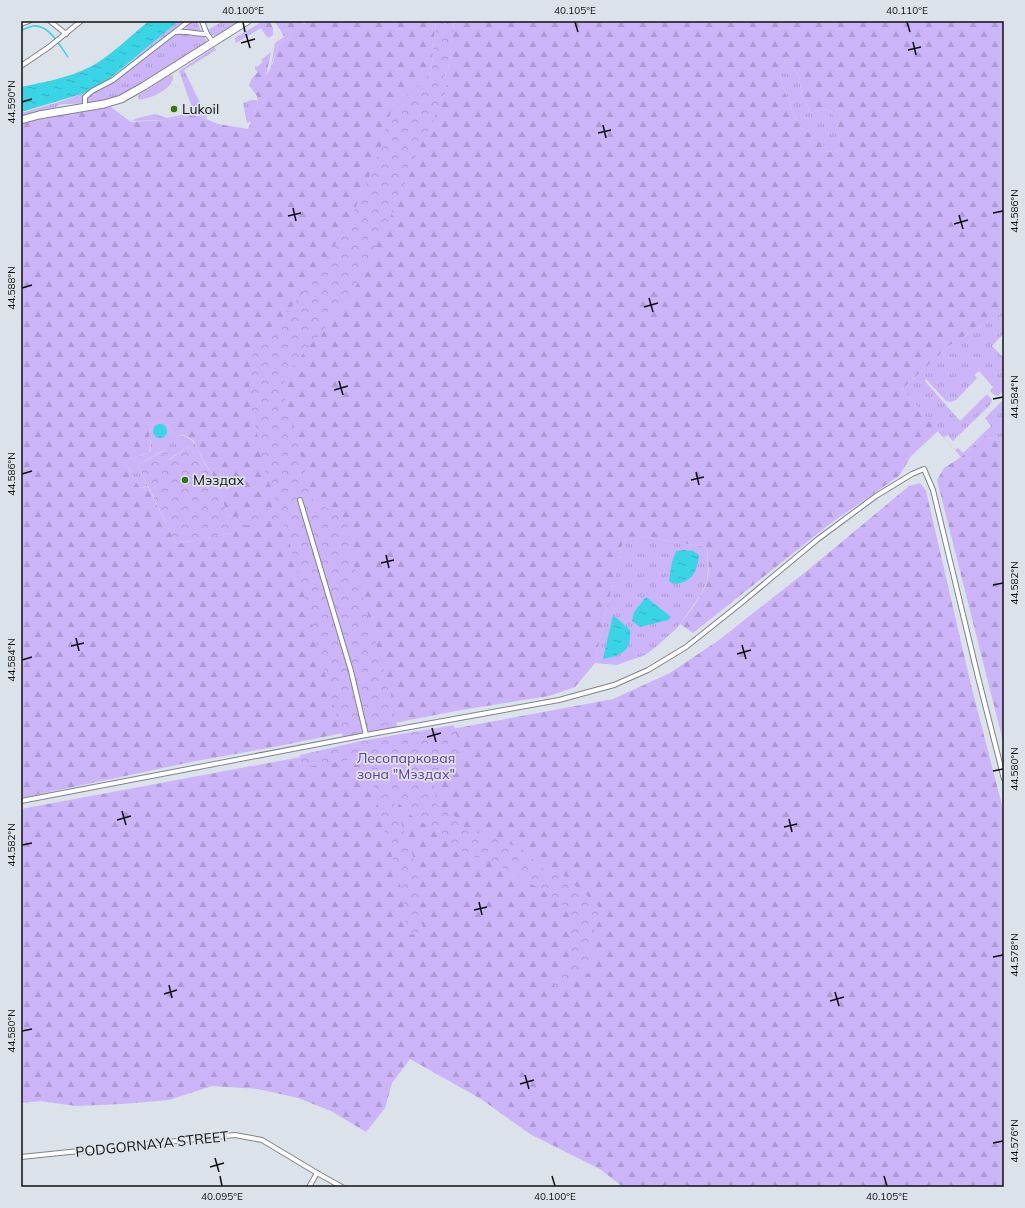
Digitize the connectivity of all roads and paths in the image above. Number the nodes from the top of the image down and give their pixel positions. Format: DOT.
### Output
graph roads {
  1 [pos="29,21"];
  2 [pos="50,21"];
  3 [pos="81,21"];
  4 [pos="189,21"];
  5 [pos="202,21"];
  6 [pos="247,21"];
  7 [pos="21,24"];
  8 [pos="173,33"];
  9 [pos="66,34"];
  10 [pos="207,34"];
  11 [pos="213,42"];
  12 [pos="21,66"];
  13 [pos="85,107"];
  14 [pos="21,120"];
  15 [pos="300,500"];
  16 [pos="366,735"];
  17 [pos="1004,779"];
  18 [pos="21,801"];
  19 [pos="21,1157"];
  20 [pos="317,1173"];
  21 [pos="309,1187"];
  22 [pos="342,1187"];
  1 -- 7 [label="street"];
  2 -- 9 [label="street"];
  3 -- 9 [label="street"];
  4 -- 8 [label="street"];
  5 -- 10 [label="street"];
  6 -- 11 [label="main road"];
  8 -- 10 [label="street"];
  8 -- 13 [label="street"];
  9 -- 12 [label="street"];
  10 -- 11 [label="street"];
  11 -- 13 [label="main road"];
  13 -- 14 [label="main road"];
  15 -- 16 [label="street"];
  16 -- 17 [label="street"];
  16 -- 18 [label="street"];
  19 -- 20 [label="street, PODGORNAYA STREET"];
  20 -- 21 [label="street"];
  20 -- 22 [label="street, PODGORNAYA STREET"];
}
